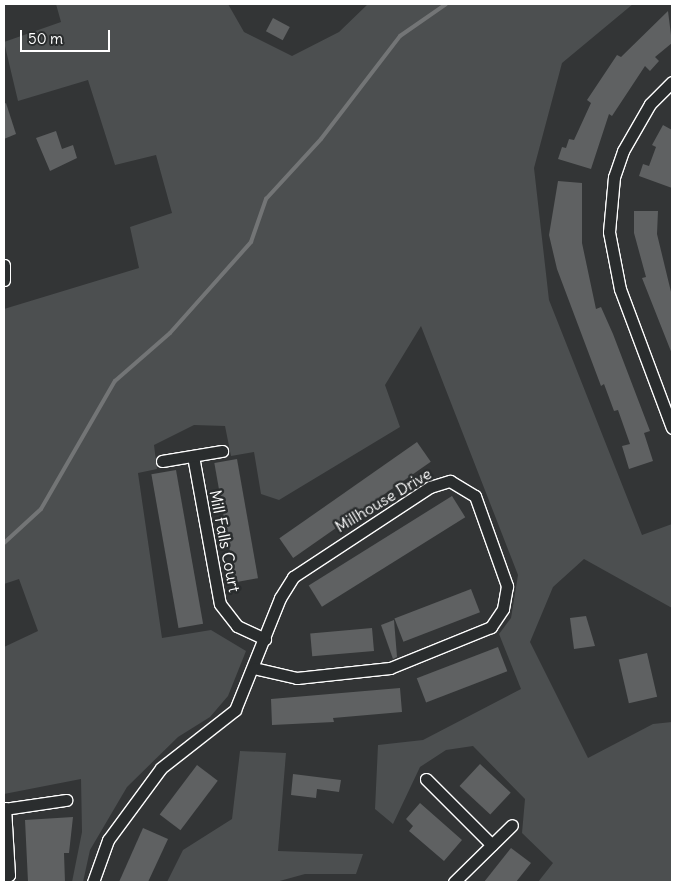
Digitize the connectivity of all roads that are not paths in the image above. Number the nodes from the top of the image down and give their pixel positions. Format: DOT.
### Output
graph roads {
  1 [pos="672,82"];
  2 [pos="4,265"];
  3 [pos="4,280"];
  4 [pos="672,428"];
  5 [pos="222,451"];
  6 [pos="193,456"];
  7 [pos="162,462"];
  8 [pos="265,639"];
  9 [pos="254,668"];
  10 [pos="426,779"];
  11 [pos="66,800"];
  12 [pos="5,808"];
  13 [pos="512,825"];
  14 [pos="492,845"];
  15 [pos="4,876"];
  16 [pos="93,882"];
  17 [pos="454,882"];
  1 -- 4 [label="street"];
  2 -- 3 [label="street"];
  5 -- 6 [label="street"];
  6 -- 7 [label="street"];
  6 -- 8 [label="street, Mill Falls Court"];
  8 -- 9 [label="street, Millhouse Drive"];
  8 -- 9 [label="street, Millhouse Drive"];
  9 -- 16 [label="street, Millhouse Drive"];
  10 -- 14 [label="street"];
  11 -- 12 [label="street"];
  12 -- 15 [label="street"];
  13 -- 14 [label="street"];
  14 -- 17 [label="street"];
}
